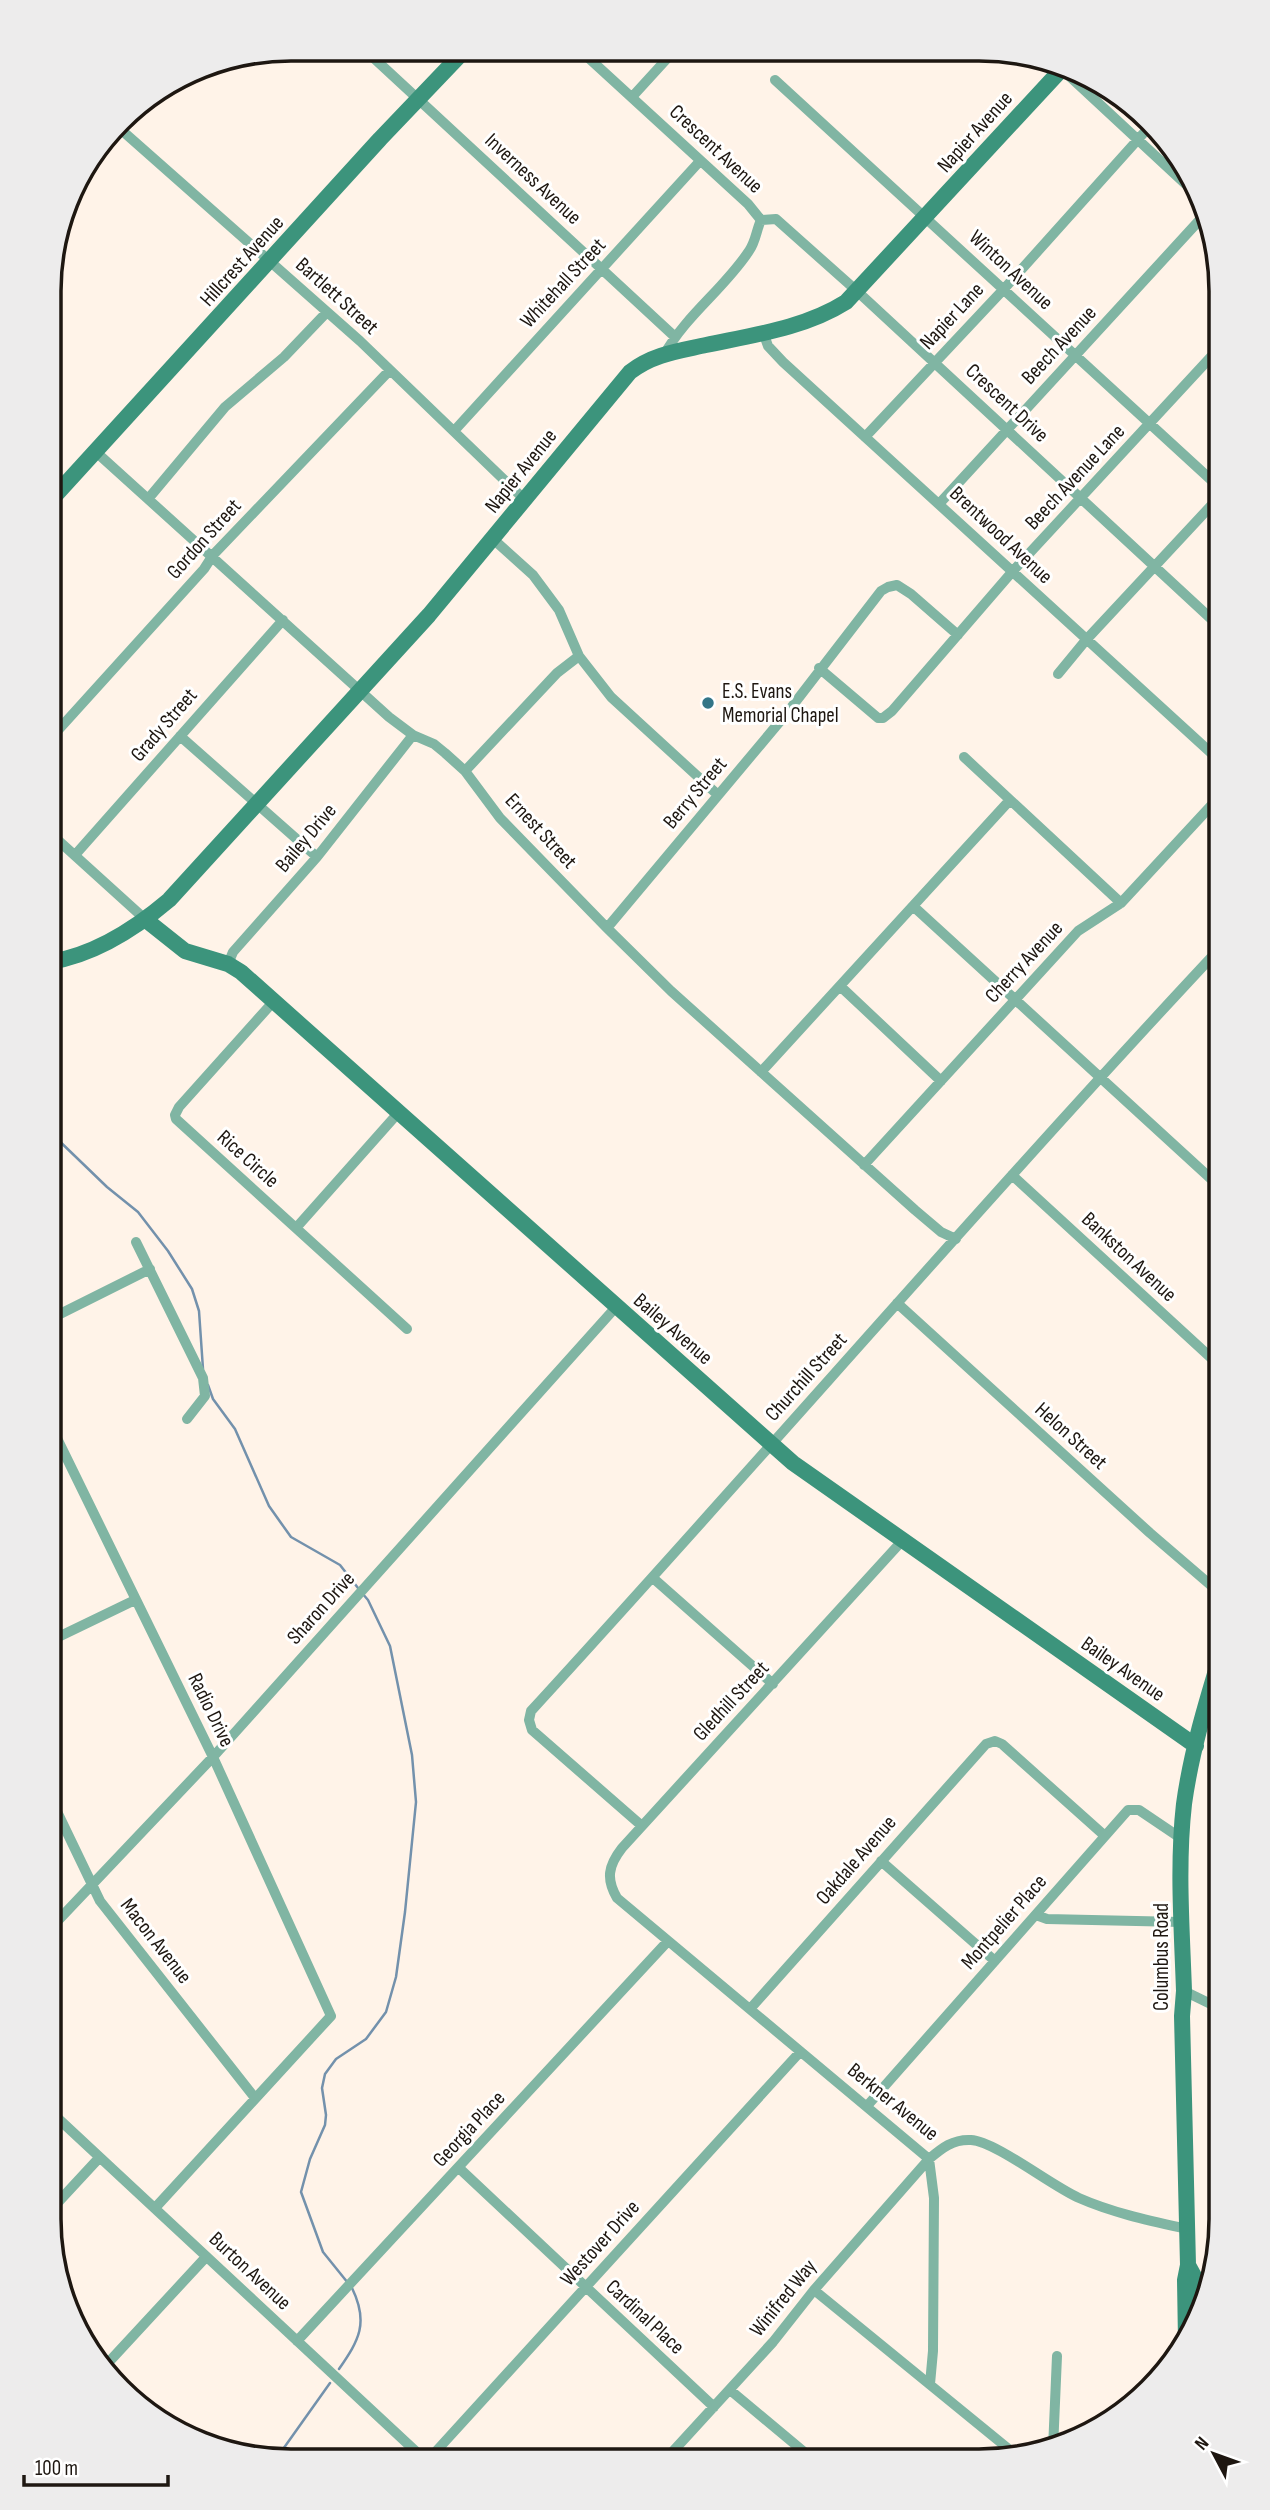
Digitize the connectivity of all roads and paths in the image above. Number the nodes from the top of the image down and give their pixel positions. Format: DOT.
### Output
graph roads {
  1 [pos="377,61"];
  2 [pos="455,61"];
  3 [pos="593,61"];
  4 [pos="665,61"];
  5 [pos="1057,75"];
  6 [pos="775,80"];
  7 [pos="1077,83"];
  8 [pos="632,97"];
  9 [pos="419,100"];
  10 [pos="1145,132"];
  11 [pos="124,133"];
  12 [pos="1138,139"];
  13 [pos="700,161"];
  14 [pos="1178,177"];
  15 [pos="926,217"];
  16 [pos="761,220"];
  17 [pos="1198,222"];
  18 [pos="269,261"];
  19 [pos="602,269"];
  20 [pos="1003,290"];
  21 [pos="858,292"];
  22 [pos="327,312"];
  23 [pos="763,332"];
  24 [pos="674,336"];
  25 [pos="664,355"];
  26 [pos="1075,355"];
  27 [pos="1209,359"];
  28 [pos="935,363"];
  29 [pos="390,370"];
  30 [pos="1150,424"];
  31 [pos="1007,430"];
  32 [pos="454,431"];
  33 [pos="865,438"];
  34 [pos="96,452"];
  35 [pos="1209,478"];
  36 [pos="62,488"];
  37 [pos="148,499"];
  38 [pos="1081,499"];
  39 [pos="525,500"];
  40 [pos="939,504"];
  41 [pos="1209,508"];
  42 [pos="493,539"];
  43 [pos="212,555"];
  44 [pos="1155,567"];
  45 [pos="1012,572"];
  46 [pos="1209,617"];
  47 [pos="283,620"];
  48 [pos="958,635"];
  49 [pos="1086,640"];
  50 [pos="579,656"];
  51 [pos="819,668"];
  52 [pos="1058,674"];
  53 [pos="361,689"];
  54 [pos="62,726"];
  55 [pos="180,736"];
  56 [pos="413,736"];
  57 [pos="1209,751"];
  58 [pos="964,757"];
  59 [pos="465,771"];
  60 [pos="718,795"];
  61 [pos="1010,800"];
  62 [pos="257,805"];
  63 [pos="1209,808"];
  64 [pos="62,843"];
  65 [pos="75,855"];
  66 [pos="317,857"];
  67 [pos="1121,902"];
  68 [pos="913,906"];
  69 [pos="146,919"];
  70 [pos="607,928"];
  71 [pos="62,960"];
  72 [pos="1209,960"];
  73 [pos="228,964"];
  74 [pos="840,986"];
  75 [pos="1015,1000"];
  76 [pos="274,1001"];
  77 [pos="761,1072"];
  78 [pos="1099,1077"];
  79 [pos="941,1081"];
  80 [pos="399,1112"];
  81 [pos="864,1166"];
  82 [pos="1012,1175"];
  83 [pos="1209,1177"];
  84 [pos="296,1228"];
  85 [pos="956,1239"];
  86 [pos="136,1242"];
  87 [pos="150,1269"];
  88 [pos="897,1303"];
  89 [pos="616,1307"];
  90 [pos="61,1313"];
  91 [pos="407,1329"];
  92 [pos="1208,1355"];
  93 [pos="187,1419"];
  94 [pos="772,1444"];
  95 [pos="61,1448"];
  96 [pos="902,1541"];
  97 [pos="653,1577"];
  98 [pos="1208,1583"];
  99 [pos="135,1600"];
  100 [pos="61,1636"];
  101 [pos="773,1684"];
  102 [pos="1208,1701"];
  103 [pos="1196,1746"];
  104 [pos="213,1757"];
  105 [pos="61,1819"];
  106 [pos="642,1826"];
  107 [pos="1105,1836"];
  108 [pos="1182,1839"];
  109 [pos="881,1861"];
  110 [pos="92,1885"];
  111 [pos="615,1895"];
  112 [pos="1036,1915"];
  113 [pos="61,1917"];
  114 [pos="1181,1922"];
  115 [pos="668,1941"];
  116 [pos="995,1961"];
  117 [pos="1184,1991"];
  118 [pos="1208,2004"];
  119 [pos="750,2009"];
  120 [pos="800,2052"];
  121 [pos="255,2098"];
  122 [pos="867,2106"];
  123 [pos="61,2122"];
  124 [pos="99,2158"];
  125 [pos="929,2160"];
  126 [pos="459,2168"];
  127 [pos="61,2199"];
  128 [pos="155,2208"];
  129 [pos="1187,2229"];
  130 [pos="206,2257"];
  131 [pos="1188,2265"];
  132 [pos="586,2287"];
  133 [pos="1197,2289"];
  134 [pos="814,2290"];
  135 [pos="1186,2318"];
  136 [pos="297,2341"];
  137 [pos="1057,2356"];
  138 [pos="110,2361"];
  139 [pos="930,2384"];
  140 [pos="730,2390"];
  141 [pos="713,2407"];
  142 [pos="1054,2437"];
  143 [pos="1007,2447"];
  144 [pos="416,2449"];
  145 [pos="436,2449"];
  146 [pos="675,2449"];
  147 [pos="802,2449"];
  1 -- 9 [label="street, Inverness Avenue"];
  2 -- 9 [label="street, Hillcrest Avenue"];
  3 -- 8 [label="street, Crescent Avenue"];
  4 -- 8 [label="street"];
  5 -- 15 [label="street, Napier Avenue"];
  6 -- 15 [label="street, Winton Avenue"];
  7 -- 12 [label="street"];
  8 -- 13 [label="street, Crescent Avenue"];
  9 -- 18 [label="street, Hillcrest Avenue"];
  9 -- 19 [label="street, Inverness Avenue"];
  10 -- 12 [label="street, Napier Lane"];
  11 -- 18 [label="street, Bartlett Street"];
  12 -- 14 [label="street"];
  12 -- 20 [label="street, Napier Lane"];
  13 -- 16 [label="street, Crescent Avenue"];
  13 -- 19 [label="street, Whitehall Street"];
  15 -- 20 [label="street, Winton Avenue"];
  15 -- 21 [label="street, Napier Avenue"];
  16 -- 21 [label="street, Crescent Drive"];
  16 -- 24 [label="street, Crescent Avenue"];
  17 -- 26 [label="street, Beech Avenue"];
  18 -- 22 [label="street, Bartlett Street"];
  18 -- 34 [label="street, Hillcrest Avenue"];
  19 -- 24 [label="street, Inverness Avenue"];
  19 -- 32 [label="street, Whitehall Street"];
  20 -- 26 [label="street, Winton Avenue"];
  20 -- 28 [label="street, Napier Lane"];
  21 -- 23 [label="street, Napier Avenue"];
  21 -- 28 [label="street, Crescent Drive"];
  22 -- 29 [label="street, Bartlett Street"];
  22 -- 37 [label="street"];
  23 -- 25 [label="street, Napier Avenue"];
  23 -- 33 [label="street, Brentwood Avenue"];
  24 -- 25 [label="street, Crescent Avenue"];
  25 -- 39 [label="street, Napier Avenue"];
  26 -- 30 [label="street, Winton Avenue"];
  26 -- 31 [label="street, Beech Avenue"];
  27 -- 30 [label="street, Beech Avenue Lane"];
  28 -- 31 [label="street, Crescent Drive"];
  28 -- 33 [label="street, Napier Lane"];
  29 -- 32 [label="street, Bartlett Street"];
  29 -- 43 [label="street, Gordon Street"];
  30 -- 35 [label="street, Winton Avenue"];
  30 -- 38 [label="street, Beech Avenue Lane"];
  31 -- 38 [label="street, Crescent Drive"];
  31 -- 40 [label="street, Beech Avenue"];
  32 -- 39 [label="street, Bartlett Street"];
  33 -- 40 [label="street, Brentwood Avenue"];
  34 -- 36 [label="street, Hillcrest Avenue"];
  34 -- 37 [label="street, Ernest Street"];
  37 -- 43 [label="street, Ernest Street"];
  38 -- 44 [label="street, Crescent Drive"];
  38 -- 45 [label="street, Beech Avenue Lane"];
  39 -- 42 [label="street, Napier Avenue"];
  40 -- 45 [label="street, Brentwood Avenue"];
  41 -- 44 [label="street"];
  42 -- 50 [label="street"];
  42 -- 53 [label="street, Napier Avenue"];
  43 -- 47 [label="street, Ernest Street"];
  43 -- 54 [label="street, Gordon Street"];
  44 -- 46 [label="street, Crescent Drive"];
  44 -- 49 [label="street"];
  45 -- 48 [label="street, Beech Avenue Lane"];
  45 -- 49 [label="street, Brentwood Avenue"];
  47 -- 53 [label="street, Ernest Street"];
  47 -- 55 [label="street, Grady Street"];
  48 -- 51 [label="street, Beech Avenue Lane"];
  48 -- 51 [label="street, Berry Street"];
  49 -- 52 [label="street"];
  49 -- 57 [label="street, Brentwood Avenue"];
  50 -- 59 [label="street"];
  50 -- 60 [label="street"];
  51 -- 60 [label="street, Berry Street"];
  53 -- 56 [label="street, Ernest Street"];
  53 -- 62 [label="street, Napier Avenue"];
  55 -- 62 [label="street"];
  55 -- 65 [label="street, Grady Street"];
  56 -- 59 [label="street, Ernest Street"];
  56 -- 66 [label="street, Bailey Drive"];
  58 -- 61 [label="street"];
  59 -- 70 [label="street, Ernest Street"];
  60 -- 70 [label="street, Berry Street"];
  61 -- 67 [label="street"];
  61 -- 68 [label="street"];
  62 -- 66 [label="street"];
  62 -- 69 [label="street, Napier Avenue"];
  63 -- 67 [label="street, Cherry Avenue"];
  64 -- 65 [label="street"];
  65 -- 69 [label="street"];
  66 -- 73 [label="street, Bailey Drive"];
  67 -- 75 [label="street, Cherry Avenue"];
  68 -- 74 [label="street"];
  68 -- 75 [label="street"];
  69 -- 71 [label="street, Napier Avenue"];
  69 -- 73 [label="street, Bailey Avenue"];
  70 -- 77 [label="street, Ernest Street"];
  72 -- 78 [label="street, Churchill Street"];
  73 -- 76 [label="street, Bailey Avenue"];
  74 -- 77 [label="street"];
  74 -- 79 [label="street"];
  75 -- 78 [label="street"];
  75 -- 79 [label="street, Cherry Avenue"];
  76 -- 80 [label="street, Bailey Avenue"];
  76 -- 84 [label="street, Rice Circle"];
  77 -- 81 [label="street, Ernest Street"];
  78 -- 82 [label="street, Churchill Street"];
  78 -- 83 [label="street"];
  79 -- 81 [label="street, Cherry Avenue"];
  80 -- 84 [label="street"];
  80 -- 89 [label="street, Bailey Avenue"];
  81 -- 85 [label="street, Ernest Street"];
  82 -- 85 [label="street, Churchill Street"];
  82 -- 92 [label="street, Bankston Avenue"];
  84 -- 91 [label="street"];
  85 -- 88 [label="street, Churchill Street"];
  86 -- 87 [label="street"];
  87 -- 90 [label="street"];
  87 -- 93 [label="street"];
  88 -- 94 [label="street, Churchill Street"];
  88 -- 98 [label="street, Helon Street"];
  89 -- 94 [label="street, Bailey Avenue"];
  89 -- 104 [label="street, Sharon Drive"];
  94 -- 96 [label="street, Bailey Avenue"];
  94 -- 97 [label="street, Churchill Street"];
  95 -- 99 [label="street, Radio Drive"];
  96 -- 101 [label="street, Gledhill Street"];
  96 -- 103 [label="street, Bailey Avenue"];
  97 -- 101 [label="street"];
  97 -- 106 [label="street, Churchill Street"];
  99 -- 100 [label="street"];
  99 -- 104 [label="street, Radio Drive"];
  101 -- 106 [label="street, Gledhill Street"];
  102 -- 103 [label="street, Columbus Road"];
  103 -- 108 [label="street, Columbus Road"];
  104 -- 110 [label="street, Sharon Drive"];
  104 -- 121 [label="street, Radio Drive"];
  105 -- 110 [label="street, Macon Avenue"];
  106 -- 111 [label="street, Gledhill Street"];
  107 -- 108 [label="street, Montpelier Place"];
  107 -- 109 [label="street, Oakdale Avenue"];
  107 -- 112 [label="street, Montpelier Place"];
  108 -- 114 [label="street, Columbus Road"];
  109 -- 116 [label="street"];
  109 -- 119 [label="street, Oakdale Avenue"];
  110 -- 113 [label="street, Sharon Drive"];
  110 -- 121 [label="street, Macon Avenue"];
  111 -- 115 [label="street, Berkner Avenue"];
  112 -- 114 [label="street"];
  112 -- 116 [label="street, Montpelier Place"];
  114 -- 117 [label="street, Columbus Road"];
  115 -- 119 [label="street, Berkner Avenue"];
  115 -- 126 [label="street, Georgia Place"];
  116 -- 122 [label="street, Montpelier Place"];
  117 -- 118 [label="street"];
  117 -- 129 [label="street, Columbus Road"];
  119 -- 120 [label="street, Berkner Avenue"];
  120 -- 122 [label="street, Berkner Avenue"];
  120 -- 132 [label="street, Westover Drive"];
  121 -- 128 [label="street"];
  122 -- 125 [label="street, Berkner Avenue"];
  123 -- 124 [label="street, Burton Avenue"];
  124 -- 127 [label="street"];
  124 -- 128 [label="street, Burton Avenue"];
  125 -- 129 [label="street, Berkner Avenue"];
  125 -- 134 [label="street, Winifred Way"];
  125 -- 139 [label="street"];
  126 -- 132 [label="street, Cardinal Place"];
  126 -- 136 [label="street, Georgia Place"];
  128 -- 130 [label="street, Burton Avenue"];
  129 -- 131 [label="street, Columbus Road"];
  130 -- 136 [label="street, Burton Avenue"];
  130 -- 138 [label="street"];
  131 -- 133 [label="street, Columbus Road"];
  131 -- 135 [label="street, Columbus Road"];
  132 -- 141 [label="street, Cardinal Place"];
  132 -- 145 [label="street, Westover Drive"];
  134 -- 139 [label="street"];
  134 -- 140 [label="street, Winifred Way"];
  136 -- 144 [label="street, Burton Avenue"];
  137 -- 142 [label="street"];
  139 -- 143 [label="street"];
  140 -- 141 [label="street, Winifred Way"];
  140 -- 147 [label="street"];
  141 -- 146 [label="street, Winifred Way"];
}
